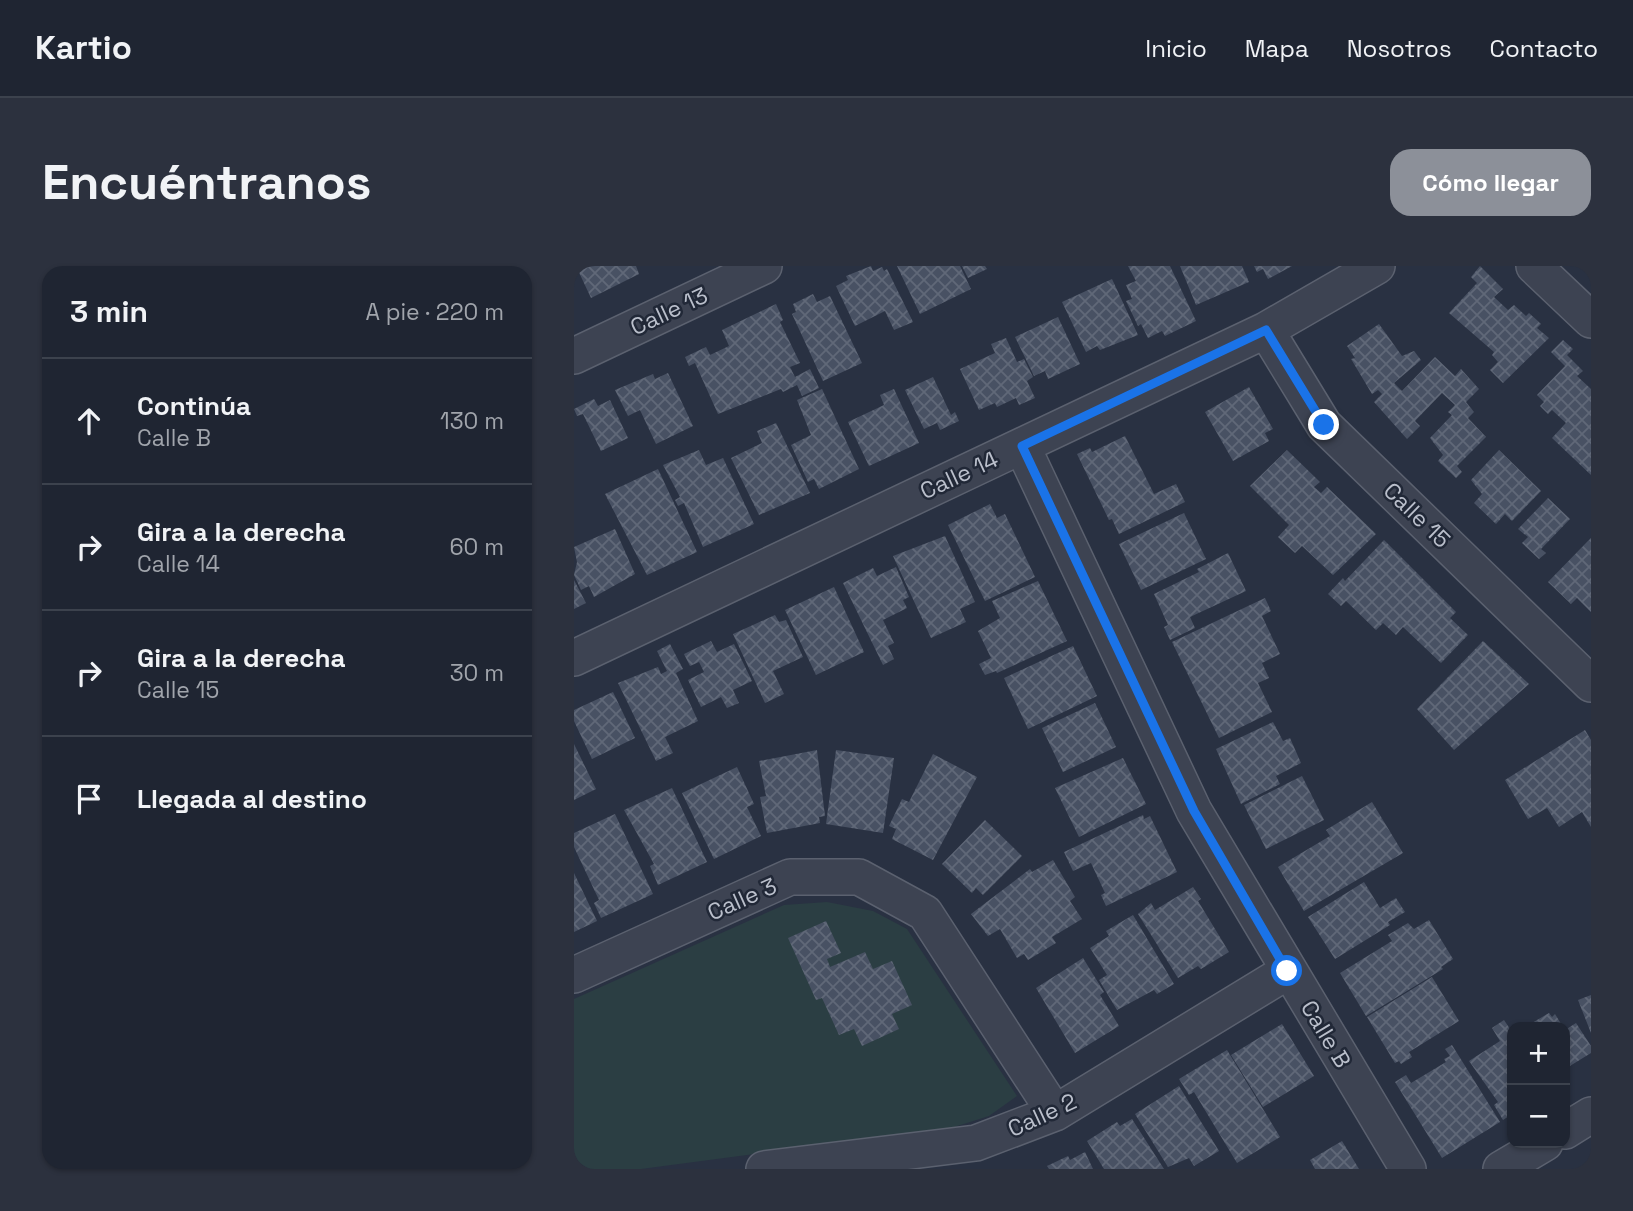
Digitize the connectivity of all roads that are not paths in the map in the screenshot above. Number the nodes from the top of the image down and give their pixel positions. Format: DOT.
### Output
graph roads {
  1 [pos="764,266"];
  2 [pos="1377,266"];
  3 [pos="1534,266"];
  4 [pos="1591,320"];
  5 [pos="1266,330"];
  6 [pos="574,356"];
  7 [pos="1022,446"];
  8 [pos="574,658"];
  9 [pos="1589,678"];
  10 [pos="1287,971"];
  11 [pos="574,975"];
  12 [pos="1055,1113"];
  13 [pos="1591,1115"];
  14 [pos="1570,1128"];
  15 [pos="1537,1148"];
  16 [pos="764,1169"];
  17 [pos="1408,1169"];
  18 [pos="1501,1169"];
  1 -- 6 [label="street, Calle 13"];
  2 -- 5 [label="street, Calle 14"];
  3 -- 4 [label="street"];
  5 -- 7 [label="street, Calle 14"];
  5 -- 9 [label="street, Calle 15"];
  7 -- 8 [label="street, Calle 14"];
  7 -- 10 [label="street, Calle B"];
  10 -- 12 [label="street, Calle 2"];
  10 -- 17 [label="street, Calle B"];
  11 -- 12 [label="street, Calle 3"];
  12 -- 16 [label="street, Calle 2"];
  13 -- 14 [label="street"];
  15 -- 18 [label="street"];
}
